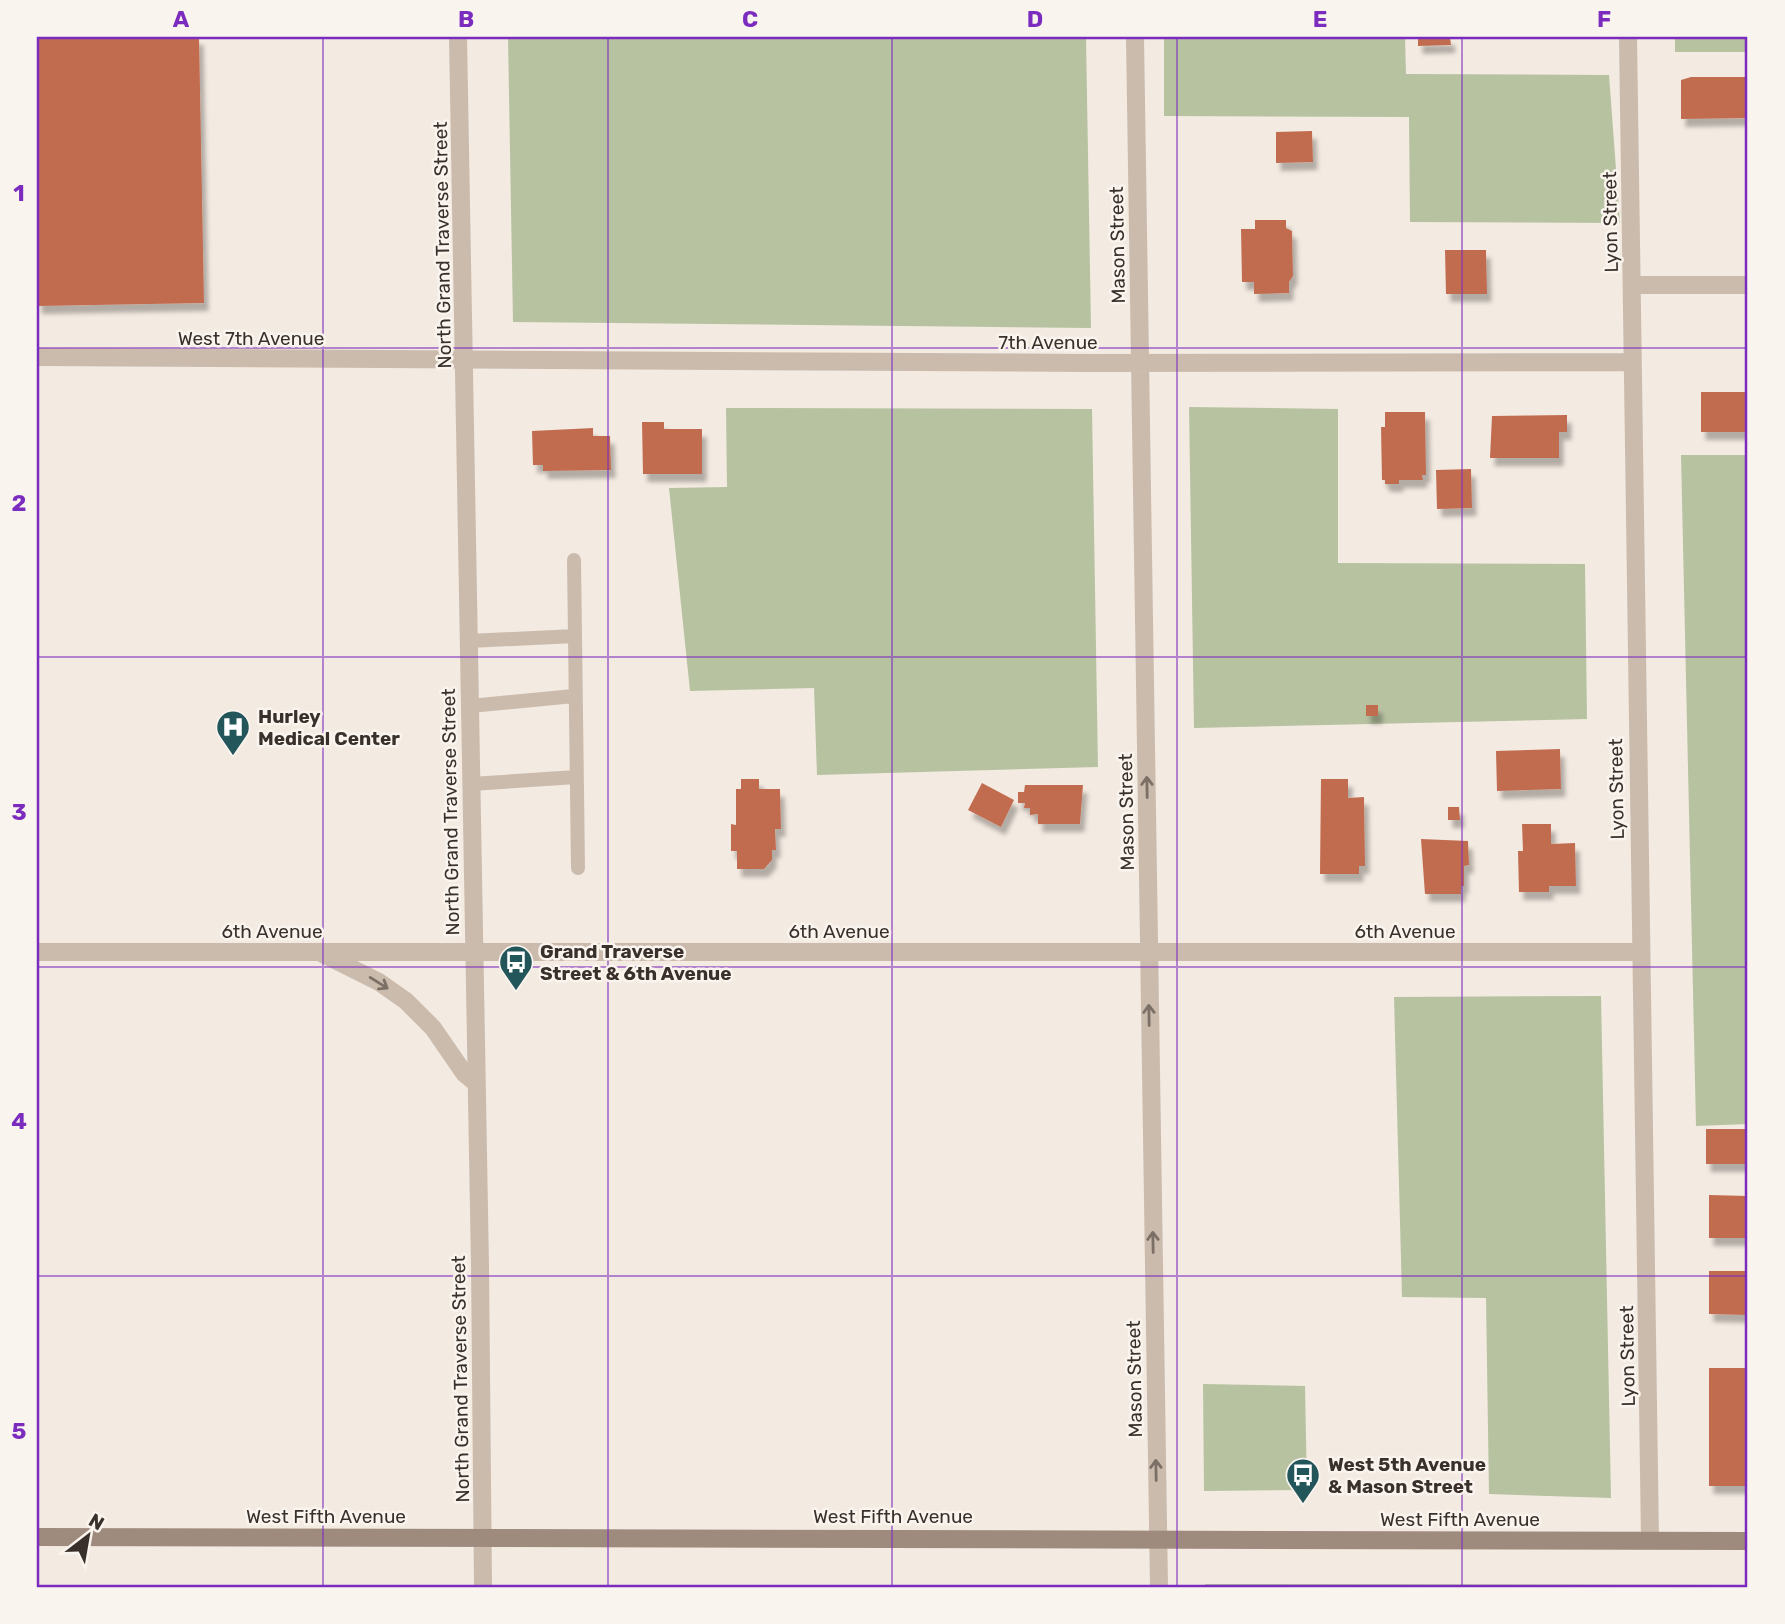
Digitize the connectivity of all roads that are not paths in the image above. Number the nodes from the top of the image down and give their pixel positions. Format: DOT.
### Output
graph roads {
  1 [pos="458,37"];
  2 [pos="1135,37"];
  3 [pos="1628,37"];
  4 [pos="1632,285"];
  5 [pos="1748,285"];
  6 [pos="37,357"];
  7 [pos="465,360"];
  8 [pos="1632,362"];
  9 [pos="1140,363"];
  10 [pos="574,560"];
  11 [pos="575,636"];
  12 [pos="469,641"];
  13 [pos="574,696"];
  14 [pos="470,706"];
  15 [pos="576,778"];
  16 [pos="471,784"];
  17 [pos="578,868"];
  18 [pos="37,952"];
  19 [pos="319,952"];
  20 [pos="473,952"];
  21 [pos="1640,952"];
  22 [pos="1149,953"];
  23 [pos="476,1083"];
  24 [pos="37,1537"];
  25 [pos="483,1537"];
  26 [pos="1158,1538"];
  27 [pos="1650,1541"];
  28 [pos="1748,1541"];
  29 [pos="483,1587"];
  30 [pos="1160,1587"];
  1 -- 7 [label="street, North Grand Traverse Street"];
  2 -- 9 [label="street, Mason Street"];
  3 -- 4 [label="street, Lyon Street"];
  4 -- 5 [label="street"];
  4 -- 8 [label="street, Lyon Street"];
  6 -- 7 [label="street, West 7th Avenue"];
  7 -- 9 [label="street, 7th Avenue"];
  7 -- 12 [label="street, North Grand Traverse Street"];
  8 -- 9 [label="street, 7th Avenue"];
  8 -- 21 [label="street, Lyon Street"];
  22 -- 9 [label="street, Mason Street, one-way"];
  10 -- 11 [label="lane"];
  11 -- 12 [label="lane"];
  11 -- 13 [label="lane"];
  12 -- 14 [label="street, North Grand Traverse Street"];
  13 -- 14 [label="lane"];
  13 -- 15 [label="lane"];
  14 -- 16 [label="street, North Grand Traverse Street"];
  15 -- 16 [label="lane"];
  15 -- 17 [label="lane"];
  16 -- 20 [label="street, North Grand Traverse Street"];
  18 -- 19 [label="street, 6th Avenue"];
  19 -- 20 [label="street, 6th Avenue"];
  19 -- 23 [label="street, one-way"];
  20 -- 22 [label="street, 6th Avenue"];
  20 -- 23 [label="street, North Grand Traverse Street"];
  21 -- 22 [label="street, 6th Avenue"];
  21 -- 27 [label="street, Lyon Street"];
  26 -- 22 [label="street, Mason Street, one-way"];
  23 -- 25 [label="street, North Grand Traverse Street"];
  24 -- 25 [label="main road, West Fifth Avenue"];
  25 -- 26 [label="main road, West Fifth Avenue"];
  25 -- 29 [label="street, North Grand Traverse Street"];
  26 -- 27 [label="main road, West Fifth Avenue"];
  26 -- 30 [label="street, Mason Street"];
  27 -- 28 [label="main road, West Fifth Avenue"];
}
